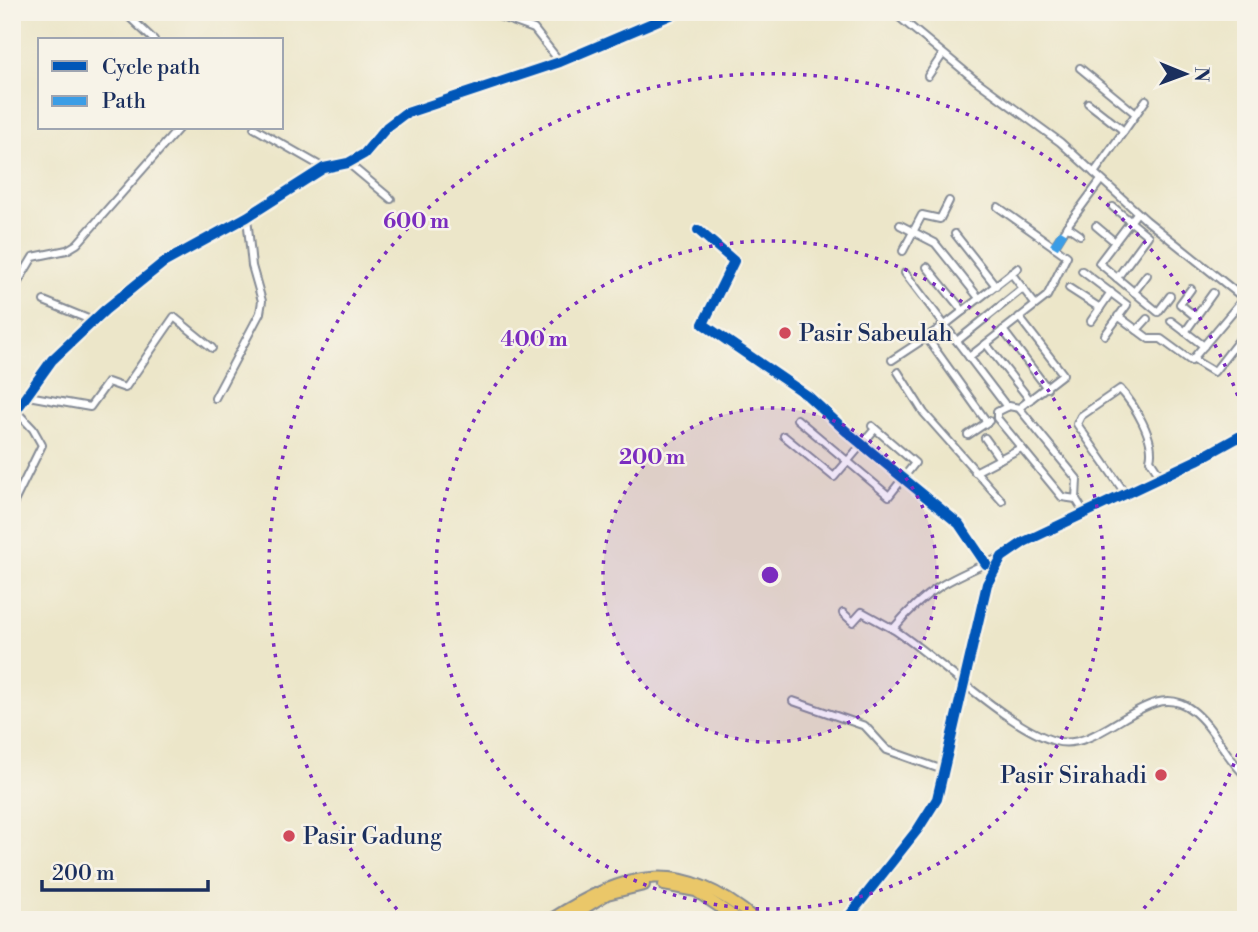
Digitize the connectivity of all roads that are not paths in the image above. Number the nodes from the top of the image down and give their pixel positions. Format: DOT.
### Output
graph roads {
  1 [pos="124,12"];
  2 [pos="488,12"];
  3 [pos="678,12"];
  4 [pos="893,12"];
  5 [pos="152,38"];
  6 [pos="943,54"];
  7 [pos="560,62"];
  8 [pos="1080,68"];
  9 [pos="928,76"];
  10 [pos="1146,100"];
  11 [pos="1088,103"];
  12 [pos="1136,114"];
  13 [pos="177,130"];
  14 [pos="258,130"];
  15 [pos="1124,131"];
  16 [pos="348,163"];
  17 [pos="324,168"];
  18 [pos="1094,173"];
  19 [pos="1101,180"];
  20 [pos="391,199"];
  21 [pos="949,201"];
  22 [pos="998,207"];
  23 [pos="1113,207"];
  24 [pos="1137,213"];
  25 [pos="247,217"];
  26 [pos="1130,222"];
  27 [pos="900,225"];
  28 [pos="1067,226"];
  29 [pos="1096,226"];
  30 [pos="698,230"];
  31 [pos="913,232"];
  32 [pos="955,234"];
  33 [pos="1080,235"];
  34 [pos="1115,242"];
  35 [pos="1054,247"];
  36 [pos="903,251"];
  37 [pos="927,267"];
  38 [pos="1018,268"];
  39 [pos="1082,271"];
  40 [pos="905,273"];
  41 [pos="1011,273"];
  42 [pos="1147,275"];
  43 [pos="1117,278"];
  44 [pos="996,286"];
  45 [pos="1023,288"];
  46 [pos="1069,288"];
  47 [pos="1191,289"];
  48 [pos="12,292"];
  49 [pos="1111,292"];
  50 [pos="1134,292"];
  51 [pos="1213,293"];
  52 [pos="1170,296"];
  53 [pos="979,299"];
  54 [pos="1245,299"];
  55 [pos="44,301"];
  56 [pos="1035,304"];
  57 [pos="1100,308"];
  58 [pos="963,312"];
  59 [pos="1118,316"];
  60 [pos="1020,317"];
  61 [pos="1196,317"];
  62 [pos="1147,319"];
  63 [pos="93,321"];
  64 [pos="1091,321"];
  65 [pos="1171,321"];
  66 [pos="945,325"];
  67 [pos="1003,330"];
  68 [pos="1137,330"];
  69 [pos="1246,331"];
  70 [pos="1185,332"];
  71 [pos="1105,335"];
  72 [pos="927,338"];
  73 [pos="957,341"];
  74 [pos="986,344"];
  75 [pos="1205,346"];
  76 [pos="212,348"];
  77 [pos="970,357"];
  78 [pos="892,360"];
  79 [pos="1194,360"];
  80 [pos="898,372"];
  81 [pos="1047,388"];
  82 [pos="28,396"];
  83 [pos="13,398"];
  84 [pos="215,398"];
  85 [pos="1030,400"];
  86 [pos="22,403"];
  87 [pos="1007,407"];
  88 [pos="1019,408"];
  89 [pos="14,414"];
  90 [pos="996,416"];
  91 [pos="797,419"];
  92 [pos="987,422"];
  93 [pos="1246,433"];
  94 [pos="968,435"];
  95 [pos="784,436"];
  96 [pos="985,438"];
  97 [pos="862,444"];
  98 [pos="1021,448"];
  99 [pos="1000,459"];
  100 [pos="848,461"];
  101 [pos="975,472"];
  102 [pos="1161,477"];
  103 [pos="903,479"];
  104 [pos="1125,493"];
  105 [pos="1076,499"];
  106 [pos="1002,501"];
  107 [pos="12,506"];
  108 [pos="1084,512"];
  109 [pos="1002,557"];
  110 [pos="986,564"];
  111 [pos="843,613"];
  112 [pos="893,629"];
  113 [pos="965,681"];
  114 [pos="793,701"];
  115 [pos="943,771"];
  116 [pos="1246,776"];
  117 [pos="550,920"];
  118 [pos="565,920"];
  119 [pos="739,920"];
  120 [pos="756,920"];
  121 [pos="846,920"];
  1 -- 5 [label="street"];
  2 -- 7 [label="street"];
  3 -- 7 [label="street"];
  4 -- 6 [label="street"];
  6 -- 9 [label="street"];
  6 -- 18 [label="street"];
  7 -- 16 [label="street"];
  8 -- 12 [label="street"];
  10 -- 12 [label="street"];
  11 -- 15 [label="street"];
  12 -- 15 [label="street"];
  13 -- 48 [label="street"];
  14 -- 17 [label="street"];
  15 -- 18 [label="street"];
  16 -- 17 [label="street"];
  16 -- 20 [label="street"];
  17 -- 25 [label="street"];
  18 -- 19 [label="street"];
  19 -- 24 [label="street"];
  19 -- 28 [label="street"];
  21 -- 31 [label="street"];
  22 -- 35 [label="street"];
  23 -- 26 [label="street"];
  24 -- 26 [label="street"];
  24 -- 54 [label="street"];
  25 -- 63 [label="street"];
  25 -- 84 [label="street"];
  26 -- 34 [label="street"];
  26 -- 43 [label="street"];
  27 -- 31 [label="street"];
  28 -- 33 [label="street"];
  28 -- 35 [label="street"];
  29 -- 34 [label="street"];
  30 -- 97 [label="street"];
  31 -- 36 [label="street"];
  31 -- 53 [label="street"];
  32 -- 44 [label="street"];
  34 -- 43 [label="street"];
  35 -- 56 [label="street"];
  37 -- 58 [label="street"];
  38 -- 41 [label="street"];
  39 -- 49 [label="street"];
  40 -- 66 [label="street"];
  41 -- 44 [label="street"];
  41 -- 45 [label="street"];
  42 -- 50 [label="street"];
  43 -- 50 [label="street"];
  44 -- 53 [label="street"];
  45 -- 56 [label="street"];
  45 -- 73 [label="street"];
  46 -- 57 [label="street"];
  47 -- 61 [label="street"];
  49 -- 57 [label="street"];
  49 -- 59 [label="street"];
  50 -- 52 [label="street"];
  51 -- 61 [label="street"];
  53 -- 58 [label="street"];
  54 -- 75 [label="street"];
  55 -- 63 [label="street"];
  56 -- 60 [label="street"];
  57 -- 64 [label="street"];
  58 -- 66 [label="street"];
  59 -- 68 [label="street"];
  59 -- 71 [label="street"];
  60 -- 67 [label="street"];
  60 -- 81 [label="street"];
  61 -- 70 [label="street"];
  62 -- 68 [label="street"];
  63 -- 82 [label="street"];
  65 -- 70 [label="street"];
  66 -- 72 [label="street"];
  66 -- 73 [label="street"];
  67 -- 74 [label="street"];
  67 -- 81 [label="street"];
  68 -- 79 [label="street"];
  69 -- 79 [label="street"];
  70 -- 75 [label="street"];
  72 -- 78 [label="street"];
  72 -- 92 [label="street"];
  73 -- 77 [label="street"];
  74 -- 77 [label="street"];
  74 -- 85 [label="street"];
  75 -- 79 [label="street"];
  76 -- 82 [label="street"];
  77 -- 87 [label="street"];
  80 -- 101 [label="street"];
  81 -- 85 [label="street"];
  82 -- 86 [label="street"];
  83 -- 86 [label="street"];
  85 -- 88 [label="street"];
  86 -- 89 [label="street"];
  87 -- 88 [label="street"];
  87 -- 90 [label="street"];
  88 -- 105 [label="street"];
  89 -- 107 [label="street"];
  90 -- 92 [label="street"];
  90 -- 98 [label="street"];
  91 -- 100 [label="street"];
  92 -- 94 [label="street"];
  93 -- 102 [label="street"];
  95 -- 100 [label="street"];
  96 -- 99 [label="street"];
  97 -- 100 [label="street"];
  97 -- 103 [label="street"];
  97 -- 103 [label="street"];
  98 -- 99 [label="street"];
  98 -- 105 [label="street"];
  99 -- 101 [label="street"];
  100 -- 103 [label="street"];
  101 -- 106 [label="street"];
  102 -- 104 [label="street"];
  102 -- 104 [label="street"];
  103 -- 110 [label="street"];
  104 -- 108 [label="street"];
  105 -- 108 [label="street"];
  108 -- 109 [label="street"];
  109 -- 110 [label="street"];
  109 -- 113 [label="street"];
  110 -- 112 [label="street"];
  111 -- 112 [label="street"];
  112 -- 113 [label="street"];
  113 -- 115 [label="street"];
  113 -- 116 [label="street"];
  114 -- 115 [label="street"];
  115 -- 121 [label="street"];
  117 -- 120 [label="highway"];
  118 -- 119 [label="highway"];
}
